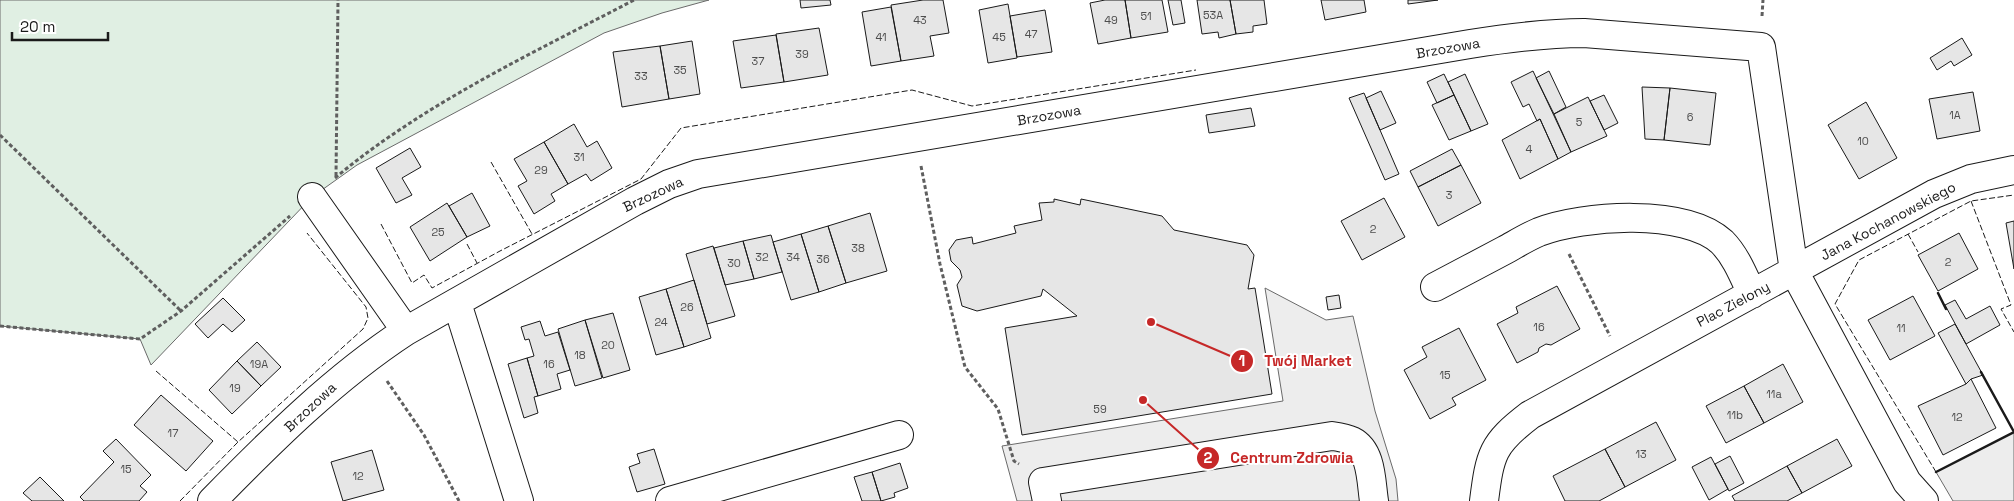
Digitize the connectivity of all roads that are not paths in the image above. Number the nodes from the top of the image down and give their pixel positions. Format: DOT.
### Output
graph roads {
  1 [pos="2014,170"];
  2 [pos="312,197"];
  3 [pos="1794,271"];
  4 [pos="1435,287"];
  5 [pos="1752,294"];
  6 [pos="457,303"];
  7 [pos="406,332"];
  8 [pos="899,435"];
  9 [pos="1045,492"];
  10 [pos="212,501"];
  11 [pos="518,501"];
  12 [pos="670,501"];
  13 [pos="1374,501"];
  14 [pos="1484,501"];
  15 [pos="1924,501"];
  1 -- 3 [label="street, Jana Kochanowskiego"];
  2 -- 7 [label="street"];
  3 -- 5 [label="street, Plac Zielony"];
  3 -- 6 [label="street, Brzozowa"];
  3 -- 15 [label="street"];
  4 -- 5 [label="street"];
  5 -- 14 [label="street, Plac Zielony"];
  6 -- 7 [label="street, Brzozowa"];
  6 -- 11 [label="street"];
  7 -- 10 [label="street, Brzozowa"];
  8 -- 12 [label="street"];
  9 -- 13 [label="street"];
}
